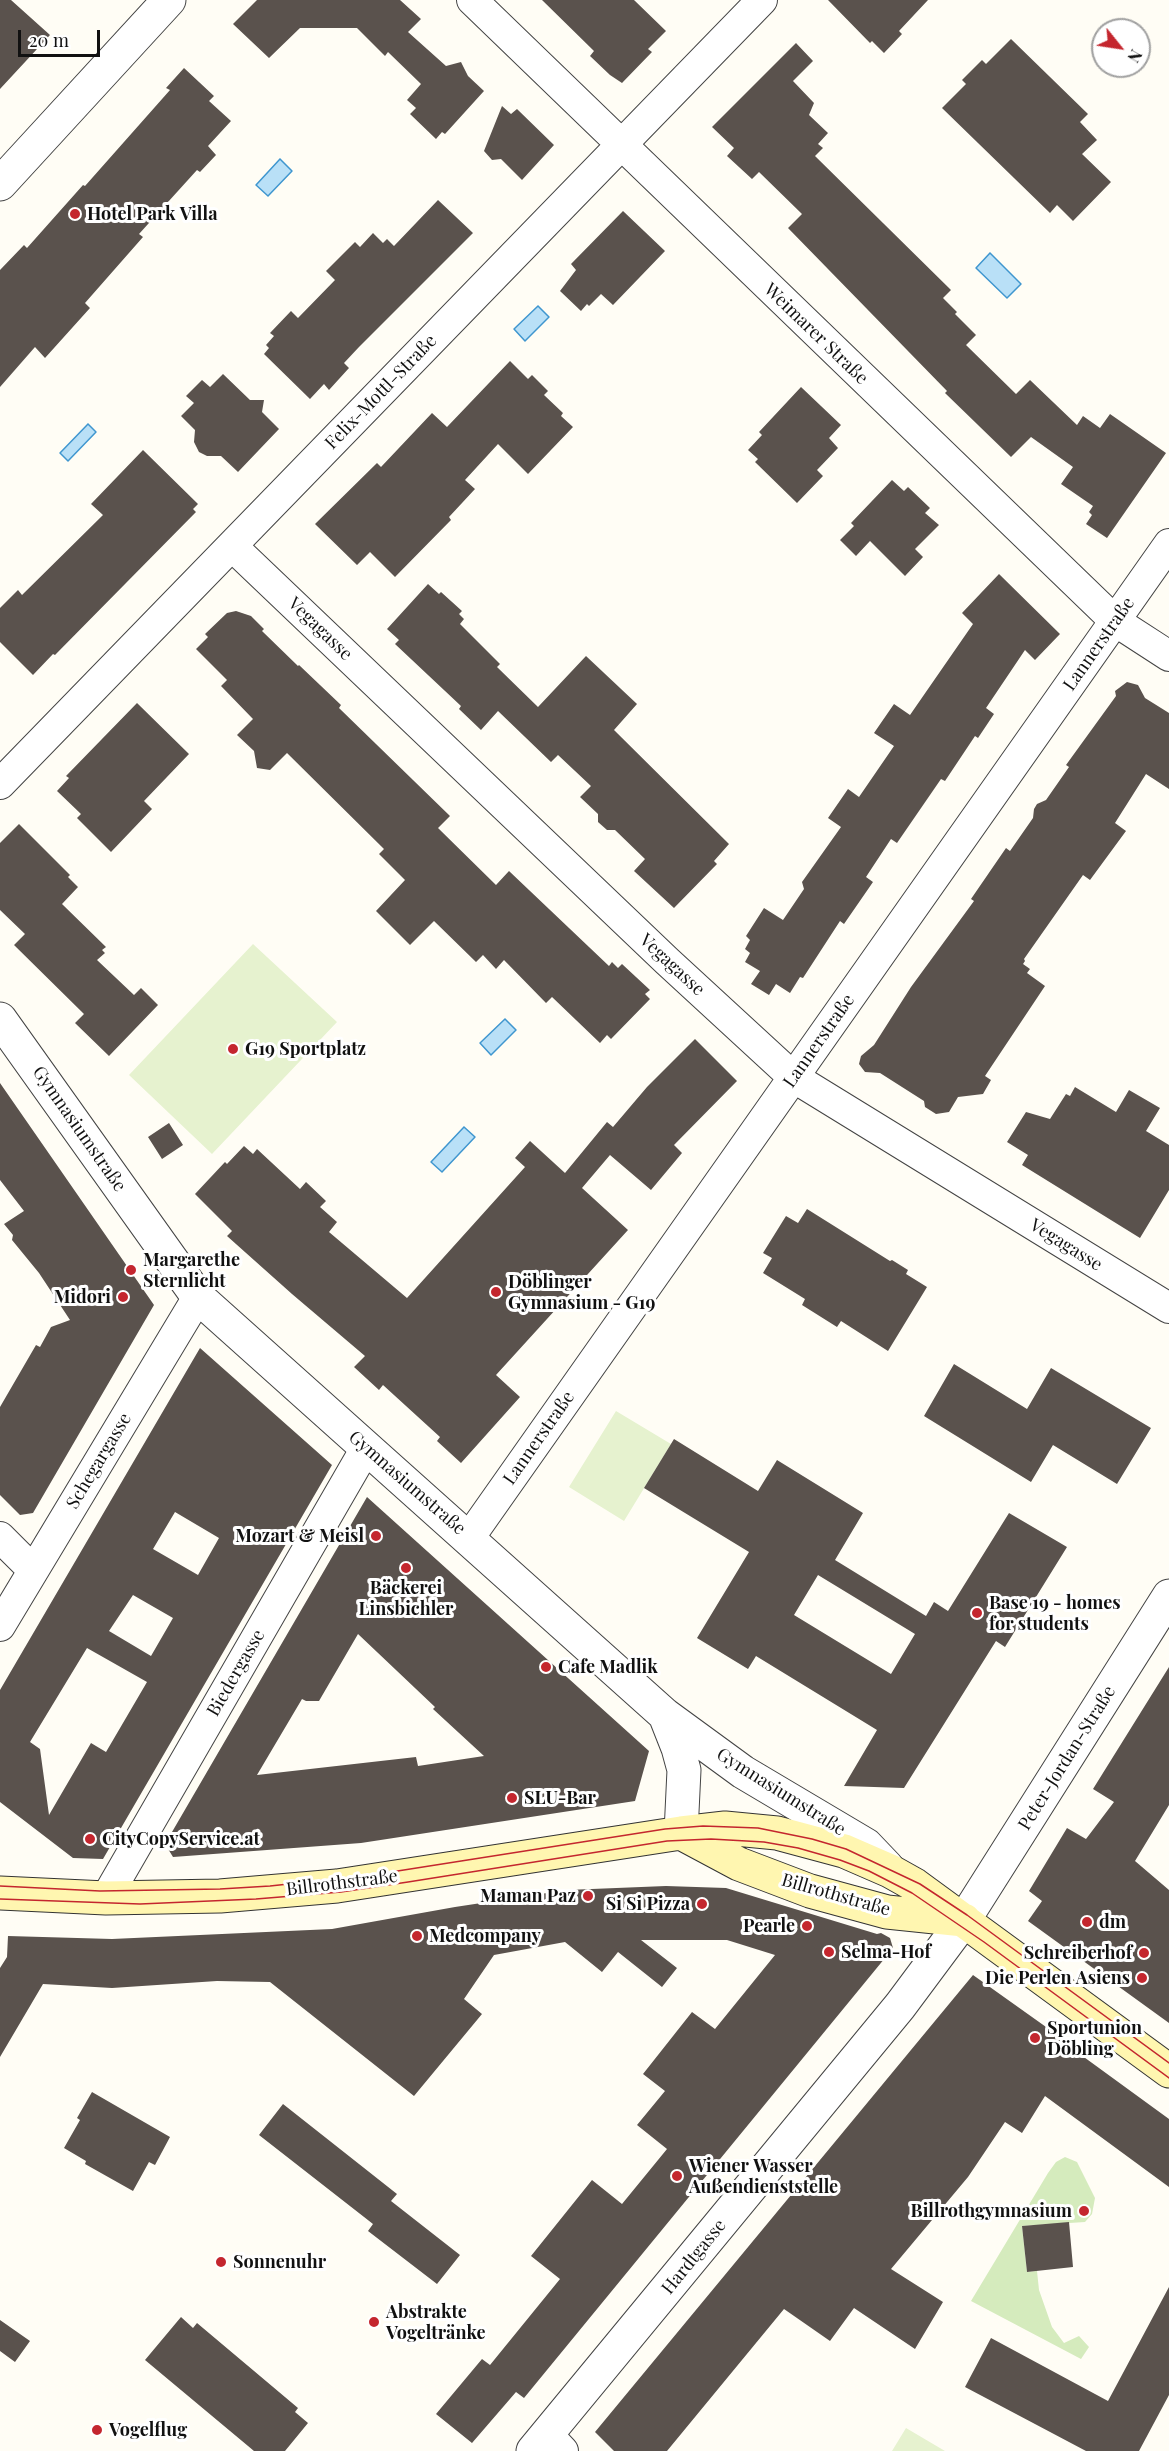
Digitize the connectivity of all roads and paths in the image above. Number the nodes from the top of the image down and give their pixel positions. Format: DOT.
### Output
graph roads {
  1 [pos="169,0"];
  2 [pos="472,0"];
  3 [pos="762,0"];
  4 [pos="620,144"];
  5 [pos="0,184"];
  6 [pos="1169,544"];
  7 [pos="232,546"];
  8 [pos="1115,621"];
  9 [pos="1169,656"];
  10 [pos="0,784"];
  11 [pos="0,1019"];
  12 [pos="793,1077"];
  13 [pos="198,1297"];
  14 [pos="1169,1308"];
  15 [pos="366,1448"];
  16 [pos="0,1538"];
  17 [pos="469,1538"];
  18 [pos="33,1570"];
  19 [pos="1169,1596"];
  20 [pos="0,1626"];
  21 [pos="664,1715"];
  22 [pos="681,1833"];
  23 [pos="890,1871"];
  24 [pos="0,1893"];
  25 [pos="106,1898"];
  26 [pos="964,1920"];
  27 [pos="1169,2071"];
  28 [pos="548,2446"];
  1 -- 5 [label="street"];
  2 -- 4 [label="street, Weimarer Straße"];
  3 -- 4 [label="street, Felix-Mottl-Straße"];
  4 -- 7 [label="street, Felix-Mottl-Straße"];
  4 -- 8 [label="street, Weimarer Straße"];
  6 -- 8 [label="street, Lannerstraße"];
  7 -- 10 [label="street, Felix-Mottl-Straße"];
  7 -- 12 [label="street, Vegagasse"];
  8 -- 9 [label="street, Weimarer Straße"];
  8 -- 12 [label="street, Lannerstraße"];
  11 -- 13 [label="street, Gymnasiumstraße"];
  12 -- 14 [label="street, Vegagasse"];
  12 -- 17 [label="street, Lannerstraße"];
  13 -- 15 [label="street, Gymnasiumstraße"];
  13 -- 18 [label="street, Schegargasse"];
  15 -- 17 [label="street, Gymnasiumstraße"];
  15 -- 25 [label="street, Biedergasse"];
  16 -- 18 [label="street"];
  17 -- 21 [label="street, Gymnasiumstraße"];
  18 -- 20 [label="street, Schegargasse"];
  19 -- 26 [label="street, Peter-Jordan-Straße"];
  21 -- 22 [label="street"];
  21 -- 23 [label="street, Gymnasiumstraße"];
  22 -- 23 [label="main road, Billrothstraße"];
  22 -- 25 [label="main road, Billrothstraße"];
  22 -- 26 [label="main road, Billrothstraße"];
  23 -- 26 [label="main road, Billrothstraße"];
  24 -- 25 [label="main road, Billrothstraße"];
  26 -- 27 [label="main road, Billrothstraße"];
  26 -- 28 [label="street, Hardtgasse"];
}
